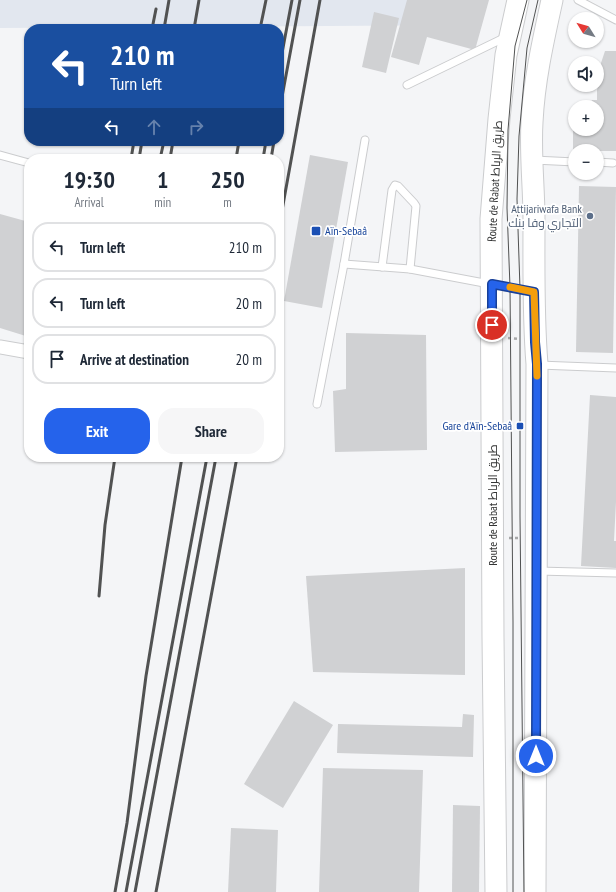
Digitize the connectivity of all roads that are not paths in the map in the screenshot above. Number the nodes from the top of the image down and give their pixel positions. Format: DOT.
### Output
graph roads {
  1 [pos="518,0"];
  2 [pos="552,0"];
  3 [pos="578,0"];
  4 [pos="616,20"];
  5 [pos="510,35"];
  6 [pos="407,85"];
  7 [pos="365,140"];
  8 [pos="0,155"];
  9 [pos="532,160"];
  10 [pos="24,162"];
  11 [pos="568,162"];
  12 [pos="604,162"];
  13 [pos="612,163"];
  14 [pos="344,264"];
  15 [pos="382,267"];
  16 [pos="410,269"];
  17 [pos="492,284"];
  18 [pos="534,292"];
  19 [pos="0,347"];
  20 [pos="24,351"];
  21 [pos="537,364"];
  22 [pos="616,368"];
  23 [pos="318,404"];
  24 [pos="536,571"];
  25 [pos="616,573"];
  26 [pos="496,892"];
  27 [pos="535,892"];
  1 -- 5 [label="main road, Route de Rabat طريق الرباط"];
  2 -- 9 [label="main road"];
  3 -- 4 [label="lane"];
  5 -- 6 [label="lane"];
  5 -- 17 [label="main road, Route de Rabat طريق الرباط"];
  7 -- 14 [label="lane"];
  8 -- 10 [label="lane"];
  9 -- 11 [label="lane"];
  9 -- 18 [label="main road"];
  12 -- 13 [label="lane"];
  14 -- 15 [label="lane"];
  14 -- 23 [label="lane"];
  15 -- 16 [label="lane"];
  15 -- 16 [label="lane"];
  16 -- 17 [label="lane"];
  17 -- 18 [label="lane"];
  17 -- 26 [label="main road, Route de Rabat طريق الرباط"];
  18 -- 21 [label="main road"];
  19 -- 20 [label="street"];
  21 -- 22 [label="lane"];
  21 -- 24 [label="main road"];
  24 -- 25 [label="lane"];
  24 -- 27 [label="main road"];
}
